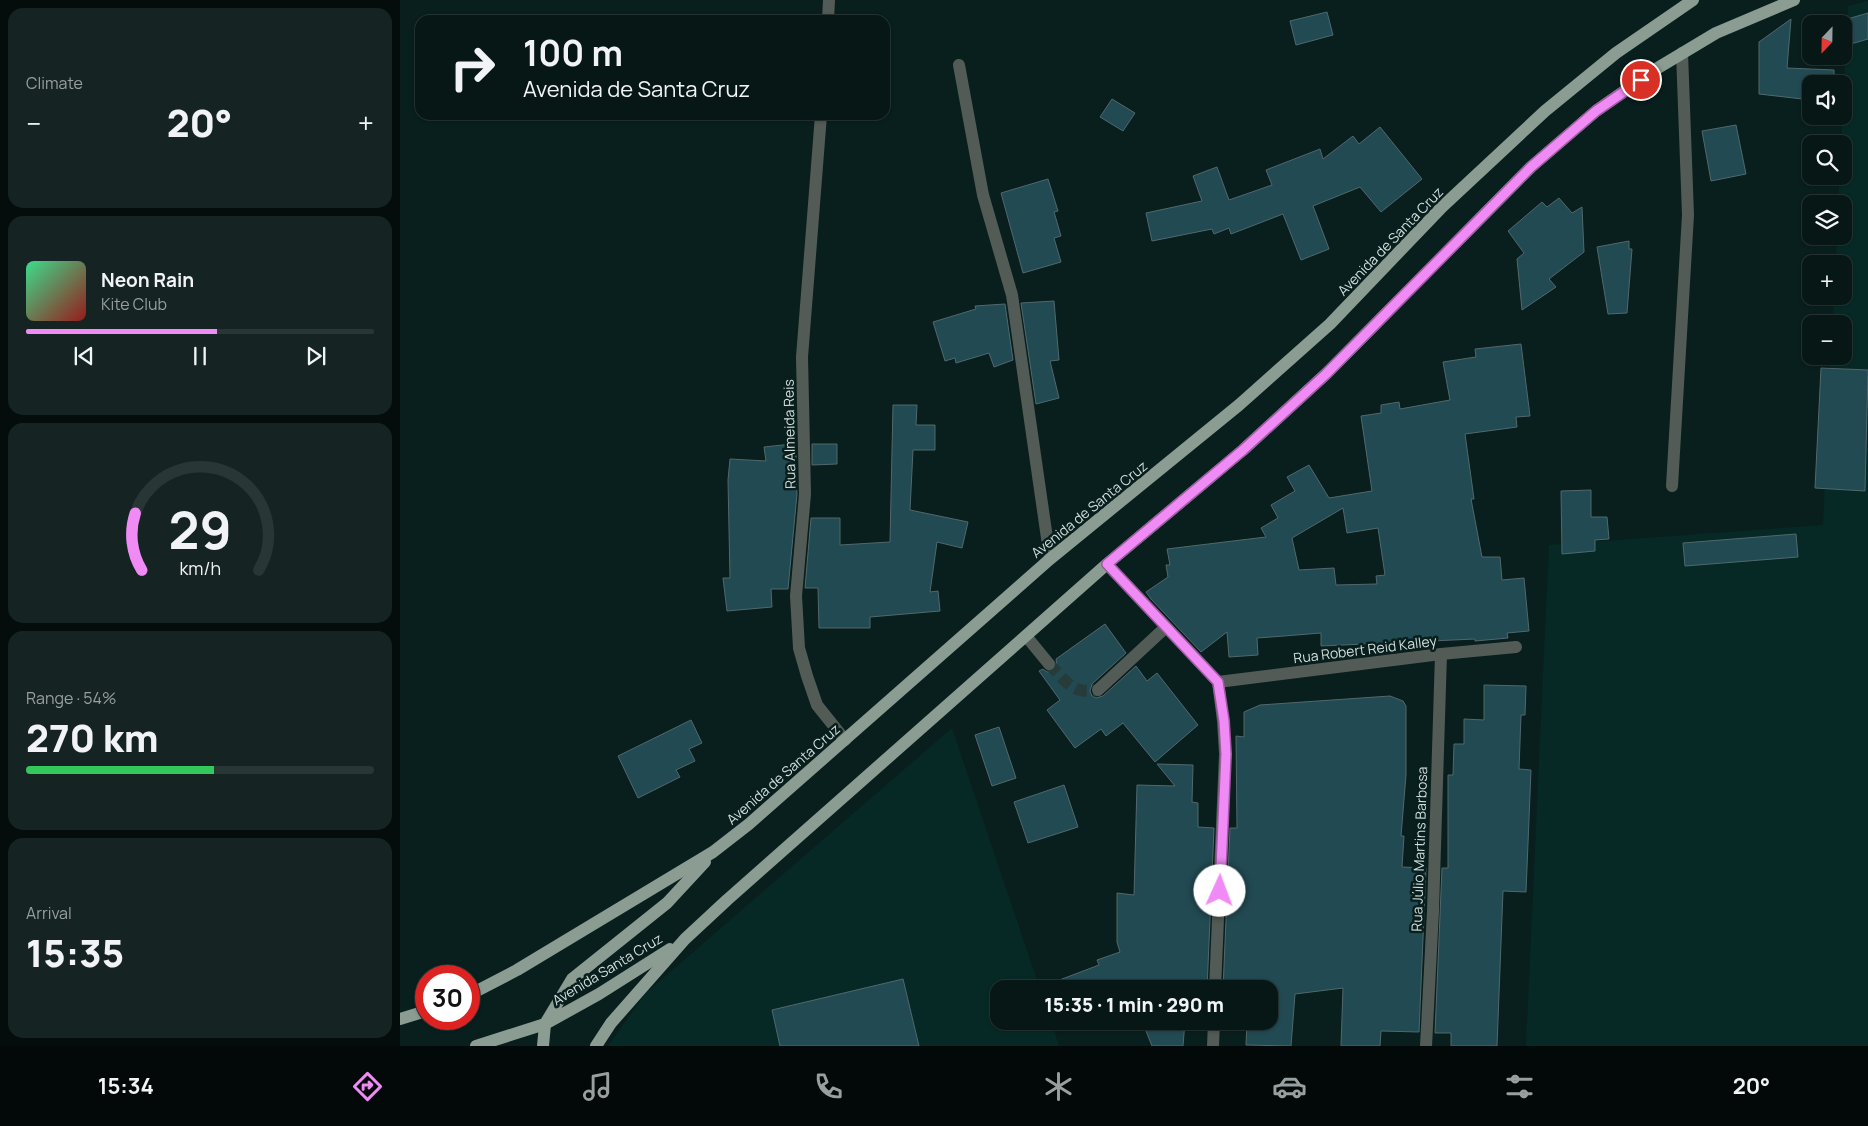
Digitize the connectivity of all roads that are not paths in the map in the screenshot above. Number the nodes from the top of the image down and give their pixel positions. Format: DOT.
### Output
graph roads {
  1 [pos="829,0"];
  2 [pos="1693,0"];
  3 [pos="1794,0"];
  4 [pos="828,15"];
  5 [pos="1682,53"];
  6 [pos="959,65"];
  7 [pos="821,120"];
  8 [pos="1672,486"];
  9 [pos="1050,559"];
  10 [pos="1107,564"];
  11 [pos="1166,627"];
  12 [pos="1026,636"];
  13 [pos="1516,647"];
  14 [pos="1441,654"];
  15 [pos="1049,664"];
  16 [pos="1218,682"];
  17 [pos="1098,690"];
  18 [pos="846,740"];
  19 [pos="713,852"];
  20 [pos="685,939"];
  21 [pos="1215,980"];
  22 [pos="480,989"];
  23 [pos="415,1014"];
  24 [pos="400,1019"];
  25 [pos="544,1024"];
  26 [pos="1214,1030"];
  27 [pos="476,1046"];
  28 [pos="543,1046"];
  29 [pos="596,1046"];
  30 [pos="1213,1046"];
  31 [pos="1426,1046"];
  1 -- 4 [label="street"];
  2 -- 9 [label="main road, Avenida de Santa Cruz"];
  3 -- 5 [label="main road"];
  5 -- 8 [label="street"];
  5 -- 10 [label="main road"];
  6 -- 9 [label="street"];
  7 -- 18 [label="street, Rua Almeida Reis"];
  9 -- 18 [label="main road, Avenida de Santa Cruz"];
  10 -- 11 [label="street"];
  10 -- 12 [label="main road"];
  11 -- 16 [label="street"];
  11 -- 17 [label="street"];
  12 -- 15 [label="street"];
  12 -- 20 [label="main road"];
  13 -- 14 [label="street, Rua Robert Reid Kalley"];
  14 -- 16 [label="street, Rua Robert Reid Kalley"];
  14 -- 31 [label="street, Rua Júlio Martins Barbosa"];
  16 -- 21 [label="street"];
  18 -- 19 [label="main road, Avenida de Santa Cruz"];
  19 -- 22 [label="main road, Avenida de Santa Cruz"];
  19 -- 25 [label="main road"];
  20 -- 25 [label="main road, Avenida Santa Cruz"];
  20 -- 29 [label="main road"];
  23 -- 24 [label="main road"];
  25 -- 27 [label="main road"];
  25 -- 28 [label="main road"];
  26 -- 30 [label="street"];
}
